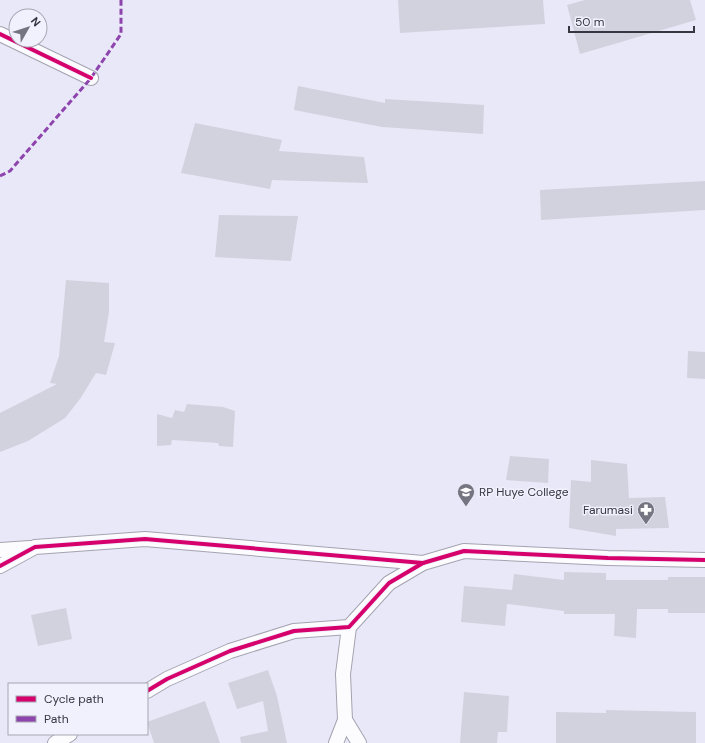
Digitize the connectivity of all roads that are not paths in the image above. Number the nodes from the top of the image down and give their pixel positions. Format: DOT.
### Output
graph roads {
  1 [pos="0,34"];
  2 [pos="91,78"];
  3 [pos="35,548"];
  4 [pos="0,550"];
  5 [pos="705,560"];
  6 [pos="423,563"];
  7 [pos="0,566"];
  8 [pos="350,627"];
  9 [pos="148,690"];
  10 [pos="345,720"];
  11 [pos="68,735"];
  12 [pos="55,743"];
  13 [pos="336,743"];
  14 [pos="359,743"];
  1 -- 2 [label="street"];
  3 -- 4 [label="street"];
  3 -- 6 [label="street"];
  3 -- 7 [label="street"];
  5 -- 6 [label="street"];
  6 -- 8 [label="street"];
  8 -- 9 [label="street"];
  8 -- 10 [label="street"];
  10 -- 13 [label="street"];
  10 -- 14 [label="street"];
  11 -- 12 [label="street"];
}
